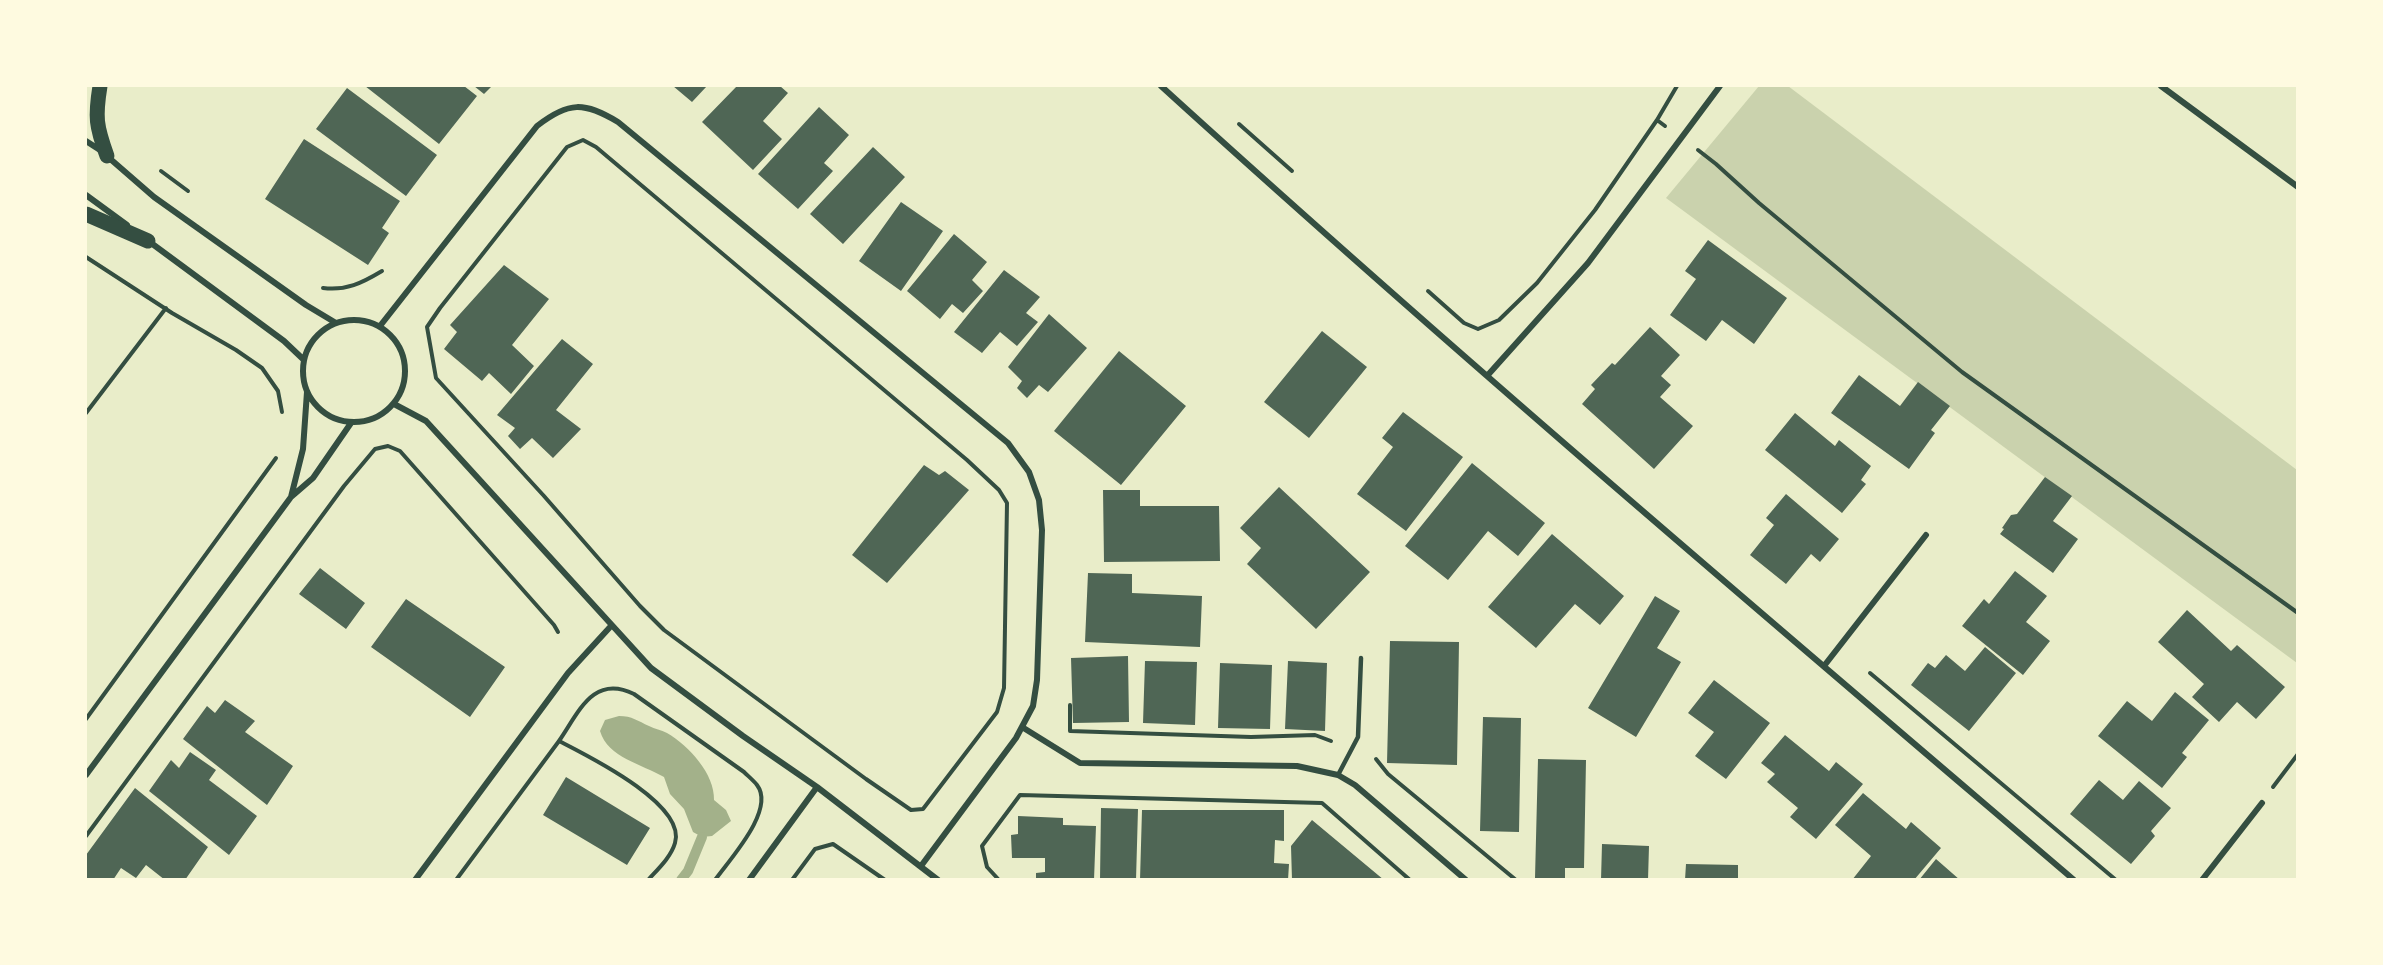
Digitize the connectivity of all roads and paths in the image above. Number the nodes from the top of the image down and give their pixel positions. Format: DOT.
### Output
graph roads {
  1 [pos="100,86"];
  2 [pos="1161,86"];
  3 [pos="1677,86"];
  4 [pos="1720,86"];
  5 [pos="2161,86"];
  6 [pos="1231,116"];
  7 [pos="1657,120"];
  8 [pos="1682,138"];
  9 [pos="86,141"];
  10 [pos="107,156"];
  11 [pos="155,166"];
  12 [pos="1300,179"];
  13 [pos="2298,187"];
  14 [pos="86,195"];
  15 [pos="193,195"];
  16 [pos="86,214"];
  17 [pos="148,241"];
  18 [pos="86,257"];
  19 [pos="382,272"];
  20 [pos="1421,285"];
  21 [pos="316,287"];
  22 [pos="166,308"];
  23 [pos="336,323"];
  24 [pos="380,326"];
  25 [pos="304,360"];
  26 [pos="1487,376"];
  27 [pos="307,391"];
  28 [pos="394,404"];
  29 [pos="86,413"];
  30 [pos="284,421"];
  31 [pos="351,423"];
  32 [pos="279,455"];
  33 [pos="291,497"];
  34 [pos="1926,535"];
  35 [pos="2298,613"];
  36 [pos="611,626"];
  37 [pos="558,632"];
  38 [pos="1361,658"];
  39 [pos="1824,666"];
  40 [pos="1870,673"];
  41 [pos="1070,705"];
  42 [pos="86,719"];
  43 [pos="1022,727"];
  44 [pos="559,741"];
  45 [pos="1331,741"];
  46 [pos="2298,754"];
  47 [pos="1376,759"];
  48 [pos="86,775"];
  49 [pos="1338,775"];
  50 [pos="940,786"];
  51 [pos="817,787"];
  52 [pos="2262,803"];
  53 [pos="86,836"];
  54 [pos="921,866"];
  55 [pos="415,879"];
  56 [pos="456,879"];
  57 [pos="648,879"];
  58 [pos="715,879"];
  59 [pos="749,879"];
  60 [pos="792,879"];
  61 [pos="885,879"];
  62 [pos="938,879"];
  63 [pos="999,879"];
  64 [pos="1410,879"];
  65 [pos="1466,879"];
  66 [pos="1516,879"];
  67 [pos="2074,879"];
  68 [pos="2116,879"];
  69 [pos="2202,879"];
  1 -- 10 [label="main road"];
  2 -- 26 [label="street"];
  3 -- 7 [label="path"];
  4 -- 8 [label="street"];
  5 -- 13 [label="street"];
  6 -- 12 [label="path"];
  7 -- 8 [label="path"];
  7 -- 20 [label="path"];
  8 -- 26 [label="street"];
  8 -- 35 [label="path"];
  9 -- 10 [label="street"];
  10 -- 23 [label="street"];
  11 -- 15 [label="path"];
  14 -- 17 [label="street"];
  16 -- 17 [label="main road"];
  17 -- 25 [label="street"];
  18 -- 22 [label="path"];
  19 -- 21 [label="path"];
  22 -- 29 [label="path"];
  22 -- 30 [label="path"];
  23 -- 24 [label="street"];
  23 -- 25 [label="street"];
  24 -- 28 [label="street"];
  24 -- 43 [label="street"];
  25 -- 27 [label="street"];
  26 -- 39 [label="street"];
  27 -- 31 [label="street"];
  27 -- 33 [label="street"];
  28 -- 31 [label="street"];
  28 -- 36 [label="street"];
  31 -- 33 [label="street"];
  32 -- 42 [label="path"];
  33 -- 48 [label="street"];
  34 -- 39 [label="street"];
  36 -- 51 [label="street"];
  36 -- 55 [label="street"];
  37 -- 53 [label="path"];
  38 -- 49 [label="lane"];
  39 -- 67 [label="street"];
  40 -- 68 [label="path"];
  41 -- 45 [label="path"];
  43 -- 49 [label="street"];
  43 -- 54 [label="street"];
  44 -- 56 [label="path"];
  44 -- 57 [label="path"];
  44 -- 58 [label="path"];
  46 -- 52 [label="path"];
  47 -- 66 [label="path"];
  49 -- 65 [label="street"];
  50 -- 50 [label="path"];
  51 -- 54 [label="street"];
  51 -- 59 [label="street"];
  52 -- 69 [label="street"];
  54 -- 62 [label="street"];
  60 -- 61 [label="path"];
  63 -- 64 [label="path"];
}
